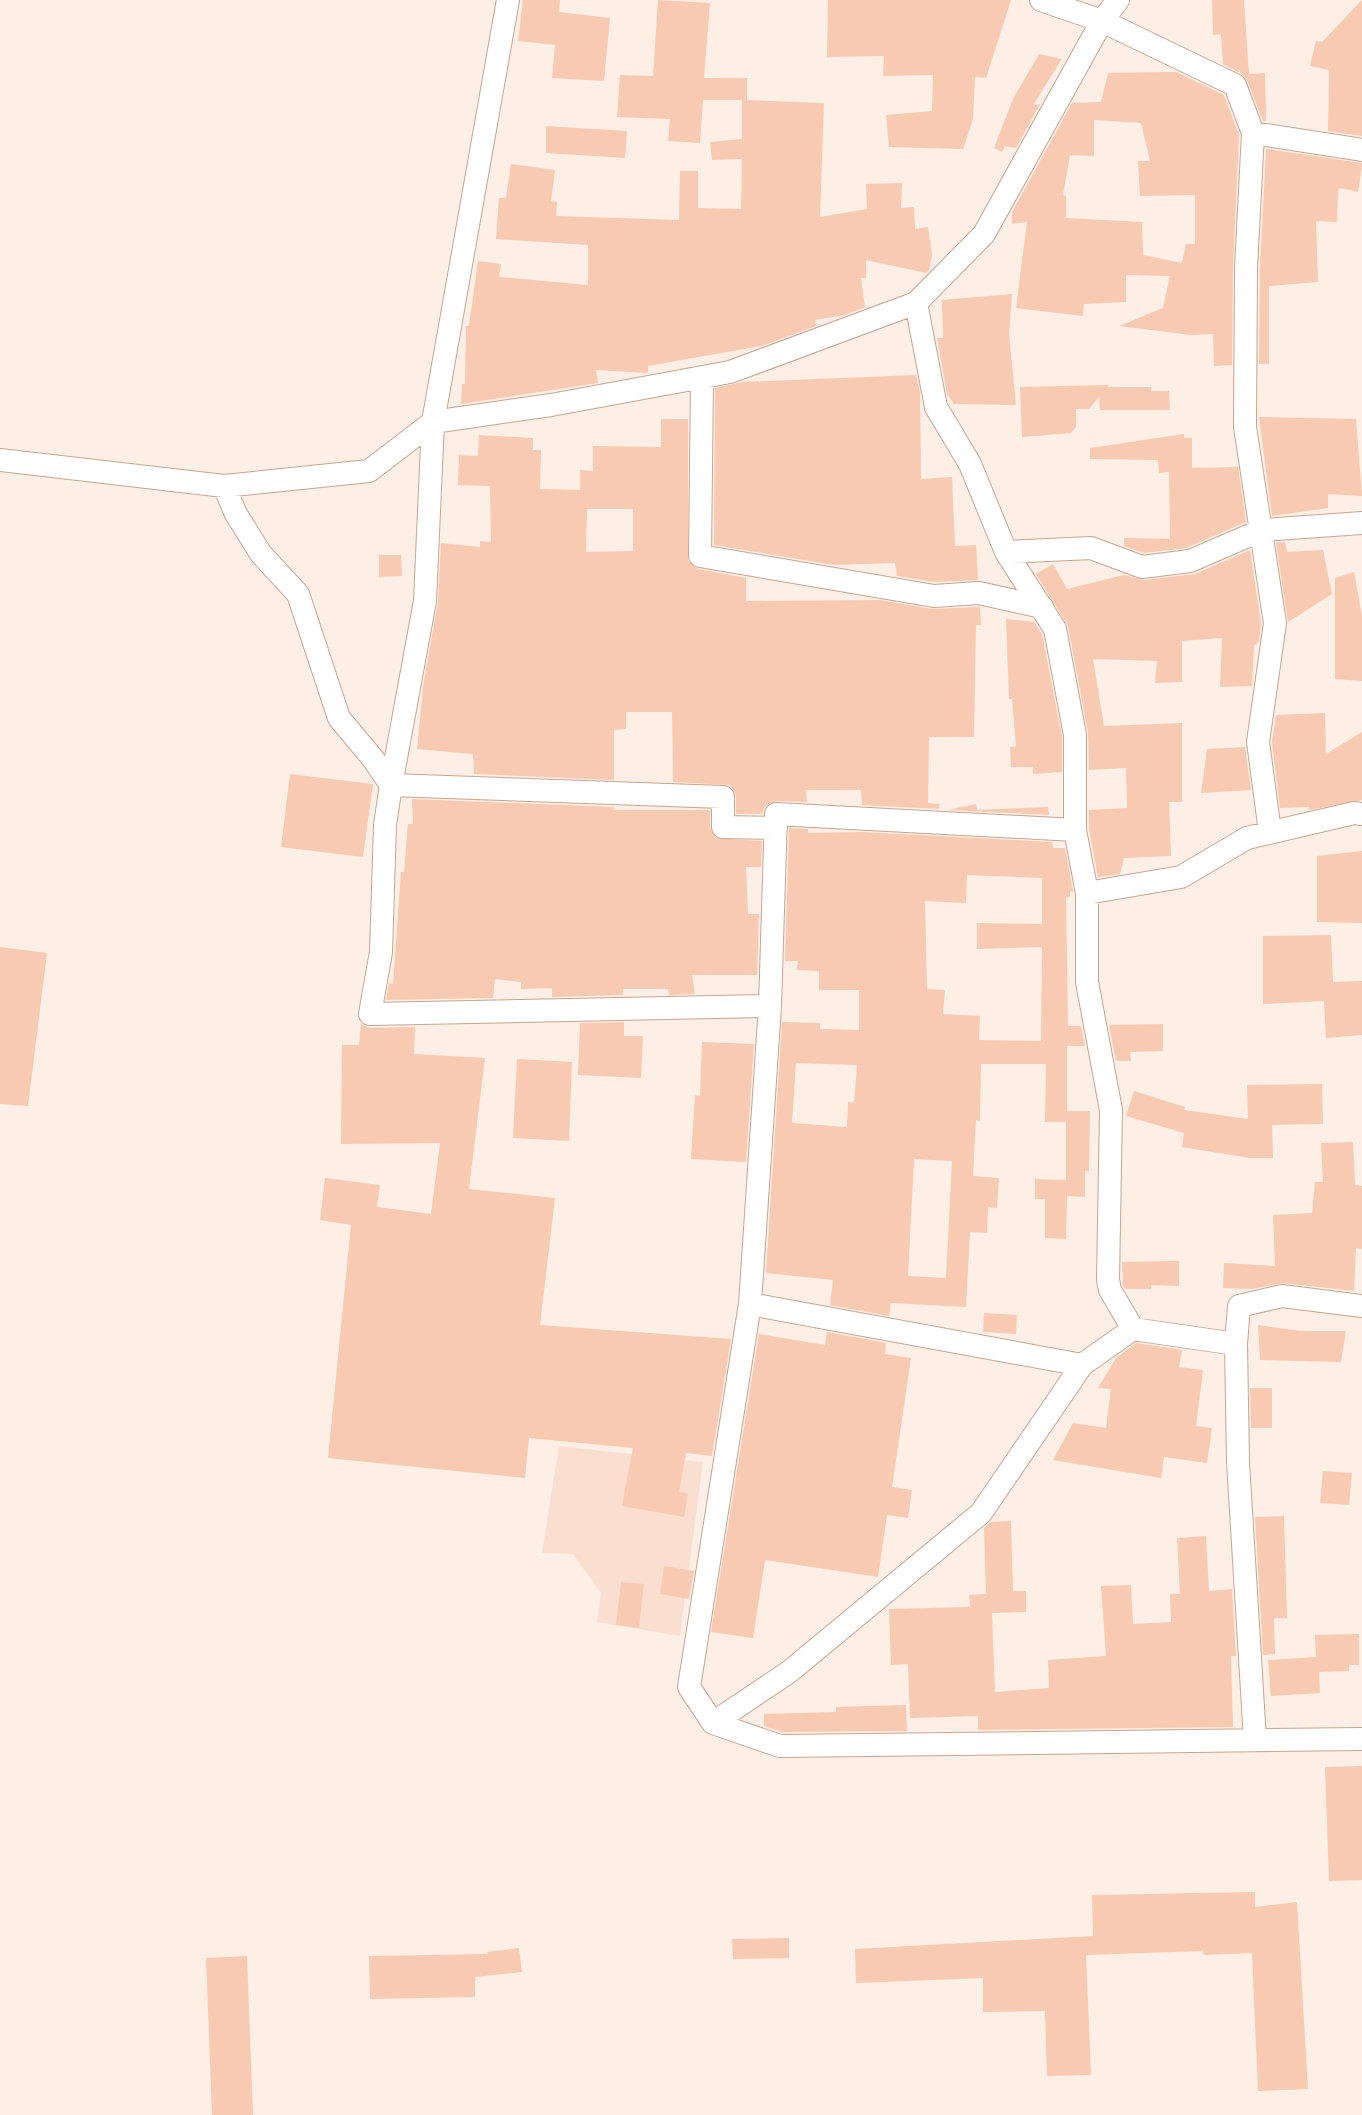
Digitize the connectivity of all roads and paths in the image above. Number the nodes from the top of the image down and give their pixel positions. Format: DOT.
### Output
graph roads {
  1 [pos="507,0"];
  2 [pos="1041,0"];
  3 [pos="1118,0"];
  4 [pos="1102,21"];
  5 [pos="1253,133"];
  6 [pos="1362,150"];
  7 [pos="916,303"];
  8 [pos="702,379"];
  9 [pos="433,422"];
  10 [pos="0,460"];
  11 [pos="224,486"];
  12 [pos="1361,528"];
  13 [pos="1262,531"];
  14 [pos="1006,552"];
  15 [pos="1042,607"];
  16 [pos="391,785"];
  17 [pos="1362,814"];
  18 [pos="776,828"];
  19 [pos="1075,830"];
  20 [pos="1270,832"];
  21 [pos="1087,893"];
  22 [pos="771,1006"];
  23 [pos="750,1304"];
  24 [pos="1362,1306"];
  25 [pos="1133,1329"];
  26 [pos="1236,1344"];
  27 [pos="1082,1365"];
  28 [pos="713,1723"];
  29 [pos="1362,1739"];
  30 [pos="1255,1740"];
  1 -- 9 [label="street"];
  2 -- 4 [label="street"];
  3 -- 4 [label="street"];
  4 -- 5 [label="street"];
  4 -- 7 [label="street"];
  5 -- 6 [label="street"];
  5 -- 13 [label="street"];
  7 -- 8 [label="street"];
  7 -- 14 [label="street"];
  8 -- 9 [label="street"];
  8 -- 15 [label="street"];
  9 -- 11 [label="street"];
  9 -- 16 [label="street"];
  10 -- 11 [label="street"];
  11 -- 16 [label="street"];
  12 -- 13 [label="street"];
  13 -- 14 [label="street"];
  13 -- 20 [label="street"];
  14 -- 15 [label="street"];
  15 -- 19 [label="street"];
  16 -- 18 [label="street"];
  16 -- 22 [label="street"];
  17 -- 20 [label="street"];
  18 -- 19 [label="street"];
  18 -- 22 [label="street"];
  19 -- 21 [label="street"];
  20 -- 21 [label="street"];
  21 -- 25 [label="street"];
  22 -- 23 [label="street"];
  23 -- 27 [label="street"];
  23 -- 28 [label="street"];
  24 -- 26 [label="street"];
  25 -- 26 [label="street"];
  25 -- 27 [label="street"];
  26 -- 30 [label="street"];
  27 -- 28 [label="street"];
  28 -- 30 [label="street"];
  29 -- 30 [label="street"];
}
